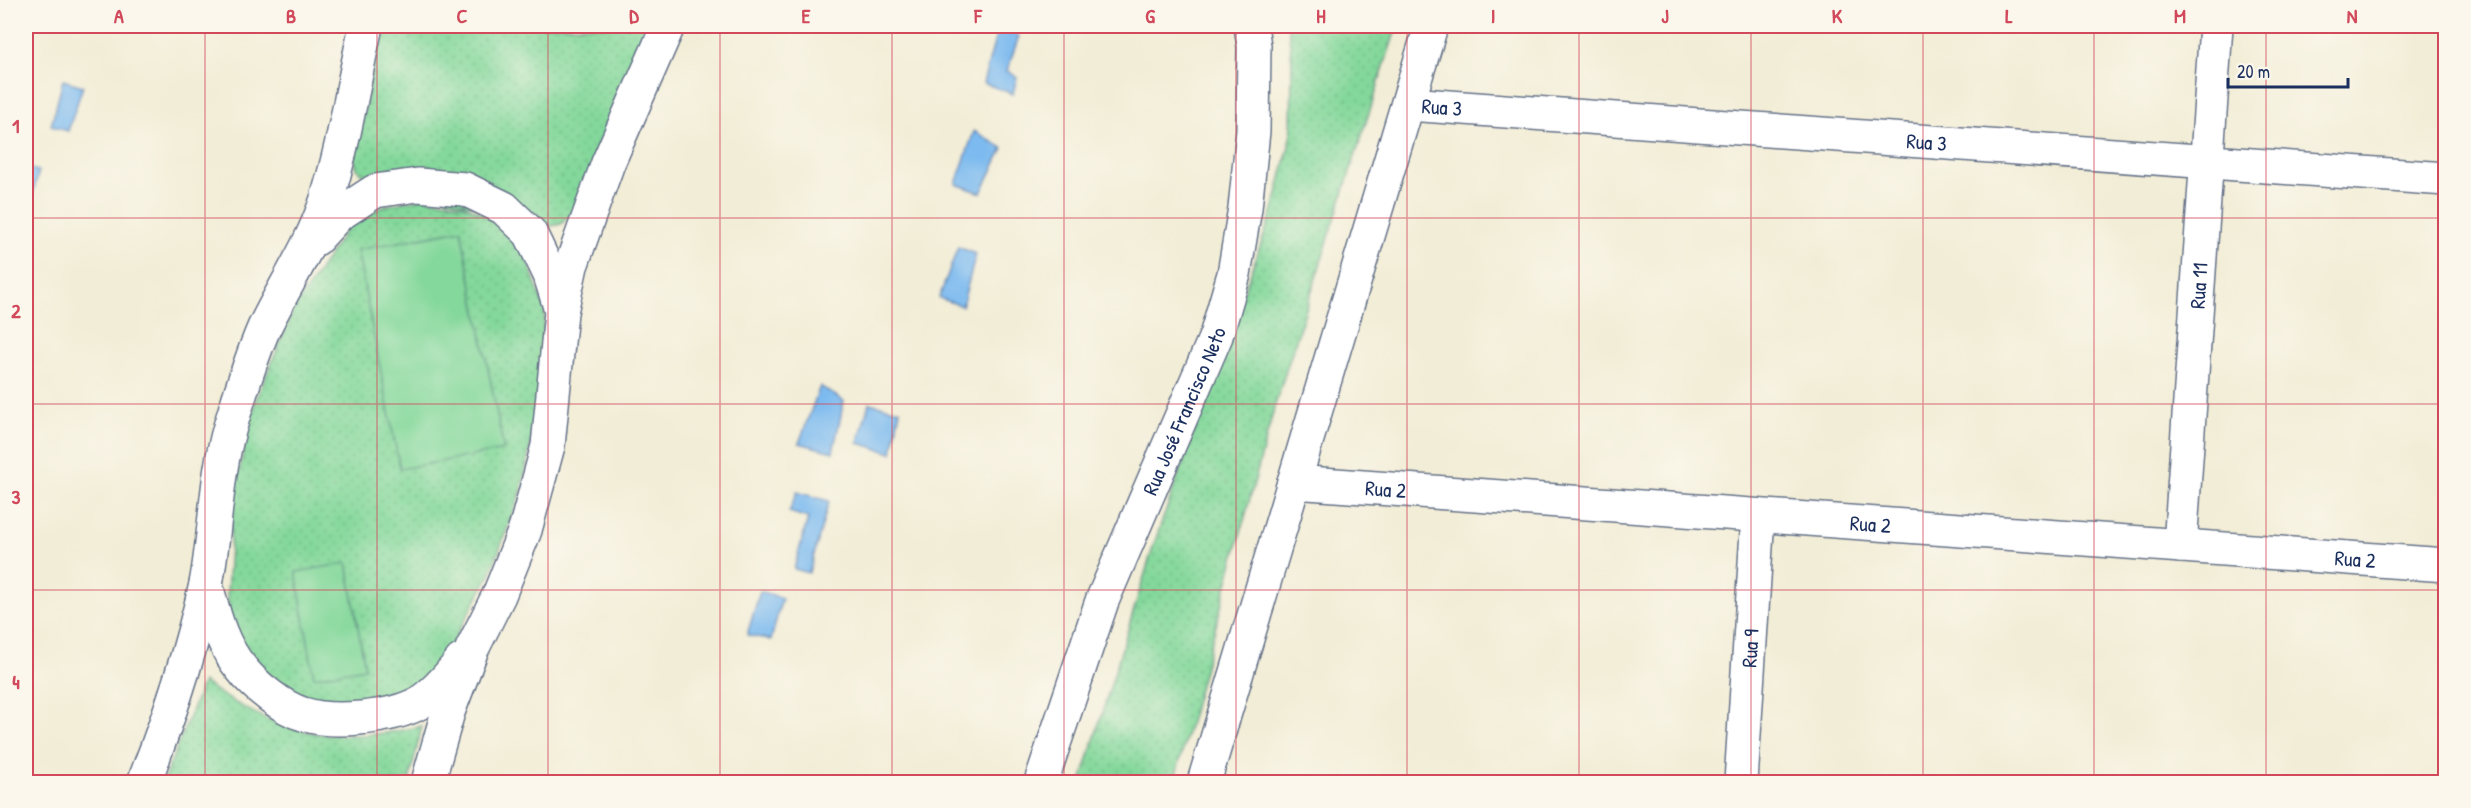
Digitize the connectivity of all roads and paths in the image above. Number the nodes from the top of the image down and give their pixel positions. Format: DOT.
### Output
graph roads {
  1 [pos="366,26"];
  2 [pos="668,26"];
  3 [pos="1251,26"];
  4 [pos="1431,26"];
  5 [pos="2216,26"];
  6 [pos="1408,104"];
  7 [pos="2207,162"];
  8 [pos="2445,179"];
  9 [pos="307,249"];
  10 [pos="561,312"];
  11 [pos="1294,482"];
  12 [pos="1758,516"];
  13 [pos="2180,546"];
  14 [pos="2445,565"];
  15 [pos="206,583"];
  16 [pos="472,649"];
  17 [pos="144,783"];
  18 [pos="428,783"];
  19 [pos="1041,783"];
  20 [pos="1204,783"];
  21 [pos="1740,783"];
  1 -- 9 [label="street"];
  2 -- 10 [label="street"];
  3 -- 19 [label="street, Rua José Francisco Neto"];
  4 -- 6 [label="street"];
  5 -- 7 [label="street, Rua 11"];
  6 -- 7 [label="street, Rua 3"];
  6 -- 11 [label="street"];
  7 -- 8 [label="street, Rua 3"];
  7 -- 13 [label="street, Rua 11"];
  9 -- 10 [label="street"];
  9 -- 15 [label="street"];
  10 -- 16 [label="street"];
  11 -- 12 [label="street, Rua 2"];
  11 -- 20 [label="street"];
  12 -- 13 [label="street, Rua 2"];
  12 -- 21 [label="street, Rua 9"];
  13 -- 14 [label="street, Rua 2"];
  15 -- 16 [label="street"];
  15 -- 17 [label="street"];
  16 -- 18 [label="street"];
}
